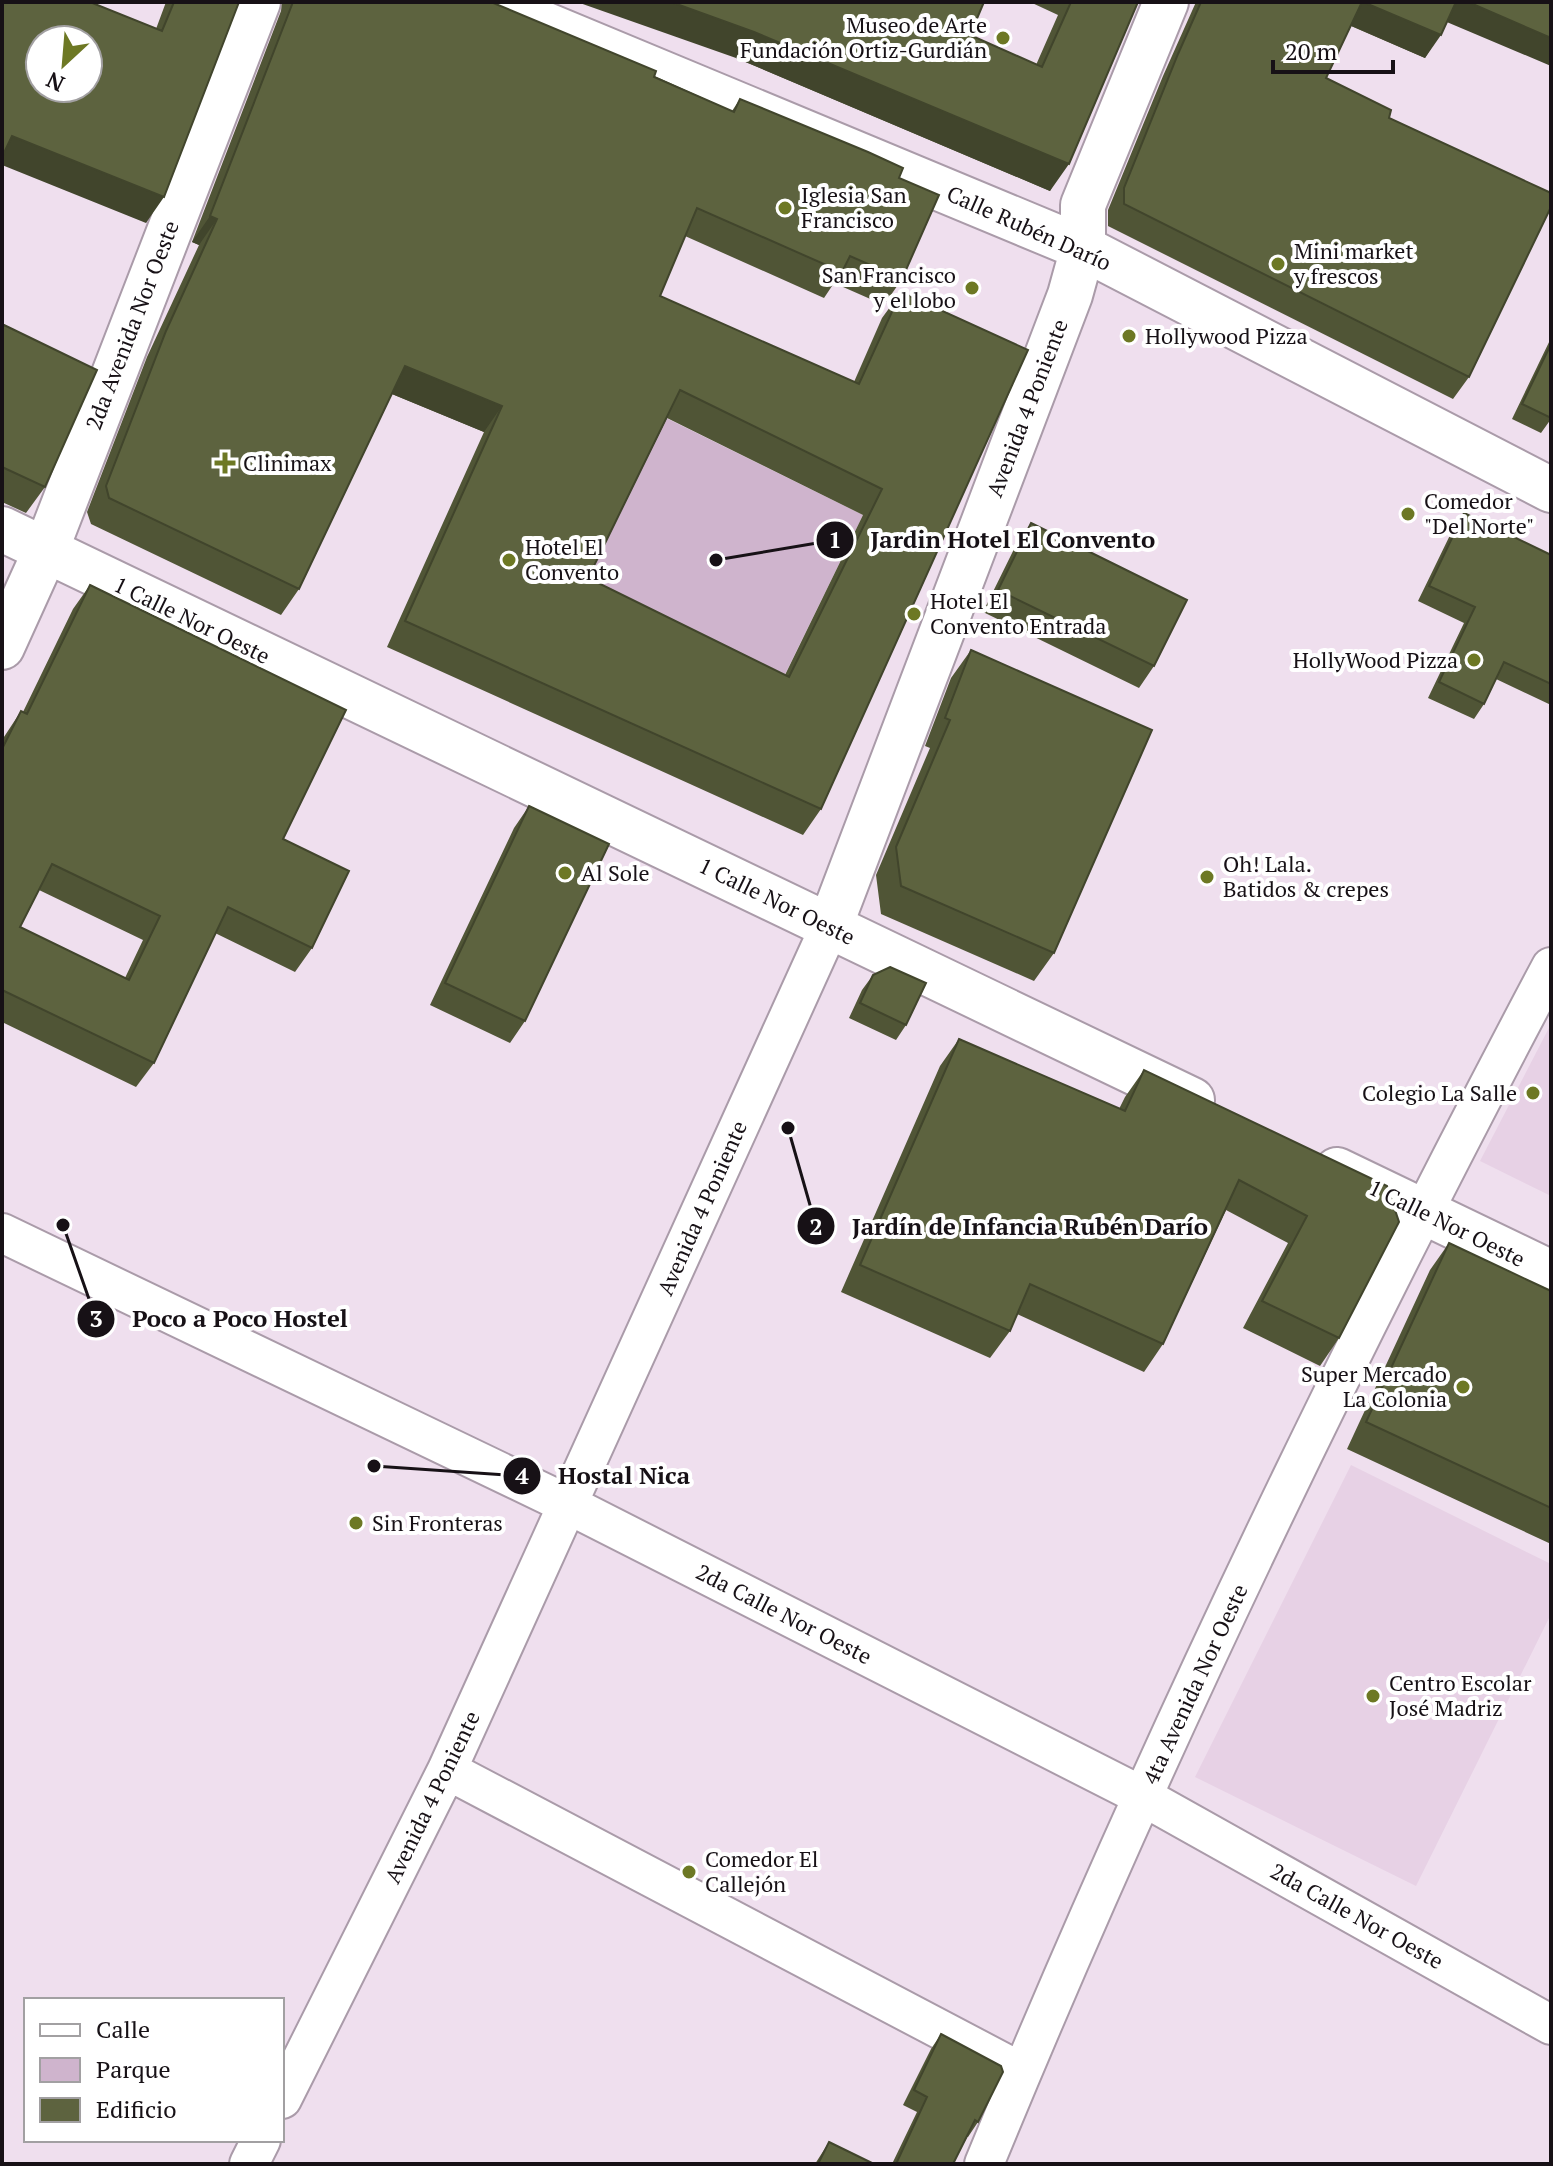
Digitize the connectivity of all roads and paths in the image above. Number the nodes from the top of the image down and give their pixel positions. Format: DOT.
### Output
graph roads {
  1 [pos="258,2"];
  2 [pos="491,2"];
  3 [pos="1166,2"];
  4 [pos="1083,248"];
  5 [pos="1551,490"];
  6 [pos="2,529"];
  7 [pos="46,550"];
  8 [pos="2,647"];
  9 [pos="830,926"];
  10 [pos="1551,967"];
  11 [pos="1224,1115"];
  12 [pos="1295,1149"];
  13 [pos="1422,1211"];
  14 [pos="2,1233"];
  15 [pos="1551,1273"];
  16 [pos="569,1505"];
  17 [pos="447,1770"];
  18 [pos="1142,1796"];
  19 [pos="1551,2025"];
  20 [pos="1021,2072"];
  21 [pos="284,2095"];
  22 [pos="260,2142"];
  23 [pos="249,2164"];
  24 [pos="984,2164"];
  1 -- 7 [label="street, 2da Avenida Nor Oeste"];
  2 -- 4 [label="street, Calle Rubén Darío"];
  3 -- 4 [label="street, Avenida 4 Poniente"];
  4 -- 5 [label="street, Calle Rubén Darío"];
  4 -- 9 [label="street, Avenida 4 Poniente"];
  6 -- 7 [label="street, 1 Calle Nor Oeste"];
  7 -- 8 [label="street, 2da Avenida Nor Oeste"];
  7 -- 9 [label="street, 1 Calle Nor Oeste"];
  9 -- 11 [label="street, 1 Calle Nor Oeste"];
  9 -- 16 [label="street, Avenida 4 Poniente"];
  10 -- 13 [label="street, 4ta Avenida Nor Oeste"];
  12 -- 13 [label="street, 1 Calle Nor Oeste"];
  13 -- 15 [label="street, 1 Calle Nor Oeste"];
  13 -- 18 [label="street, 4ta Avenida Nor Oeste"];
  14 -- 16 [label="street, 2da Calle Nor Oeste"];
  16 -- 17 [label="street, Avenida 4 Poniente"];
  16 -- 18 [label="street, 2da Calle Nor Oeste"];
  17 -- 20 [label="street"];
  17 -- 21 [label="street, Avenida 4 Poniente"];
  18 -- 19 [label="street, 2da Calle Nor Oeste"];
  18 -- 20 [label="street, 4ta Avenida Nor Oeste"];
  20 -- 24 [label="street, 4ta Avenida Nor Oeste"];
  22 -- 23 [label="street"];
}
